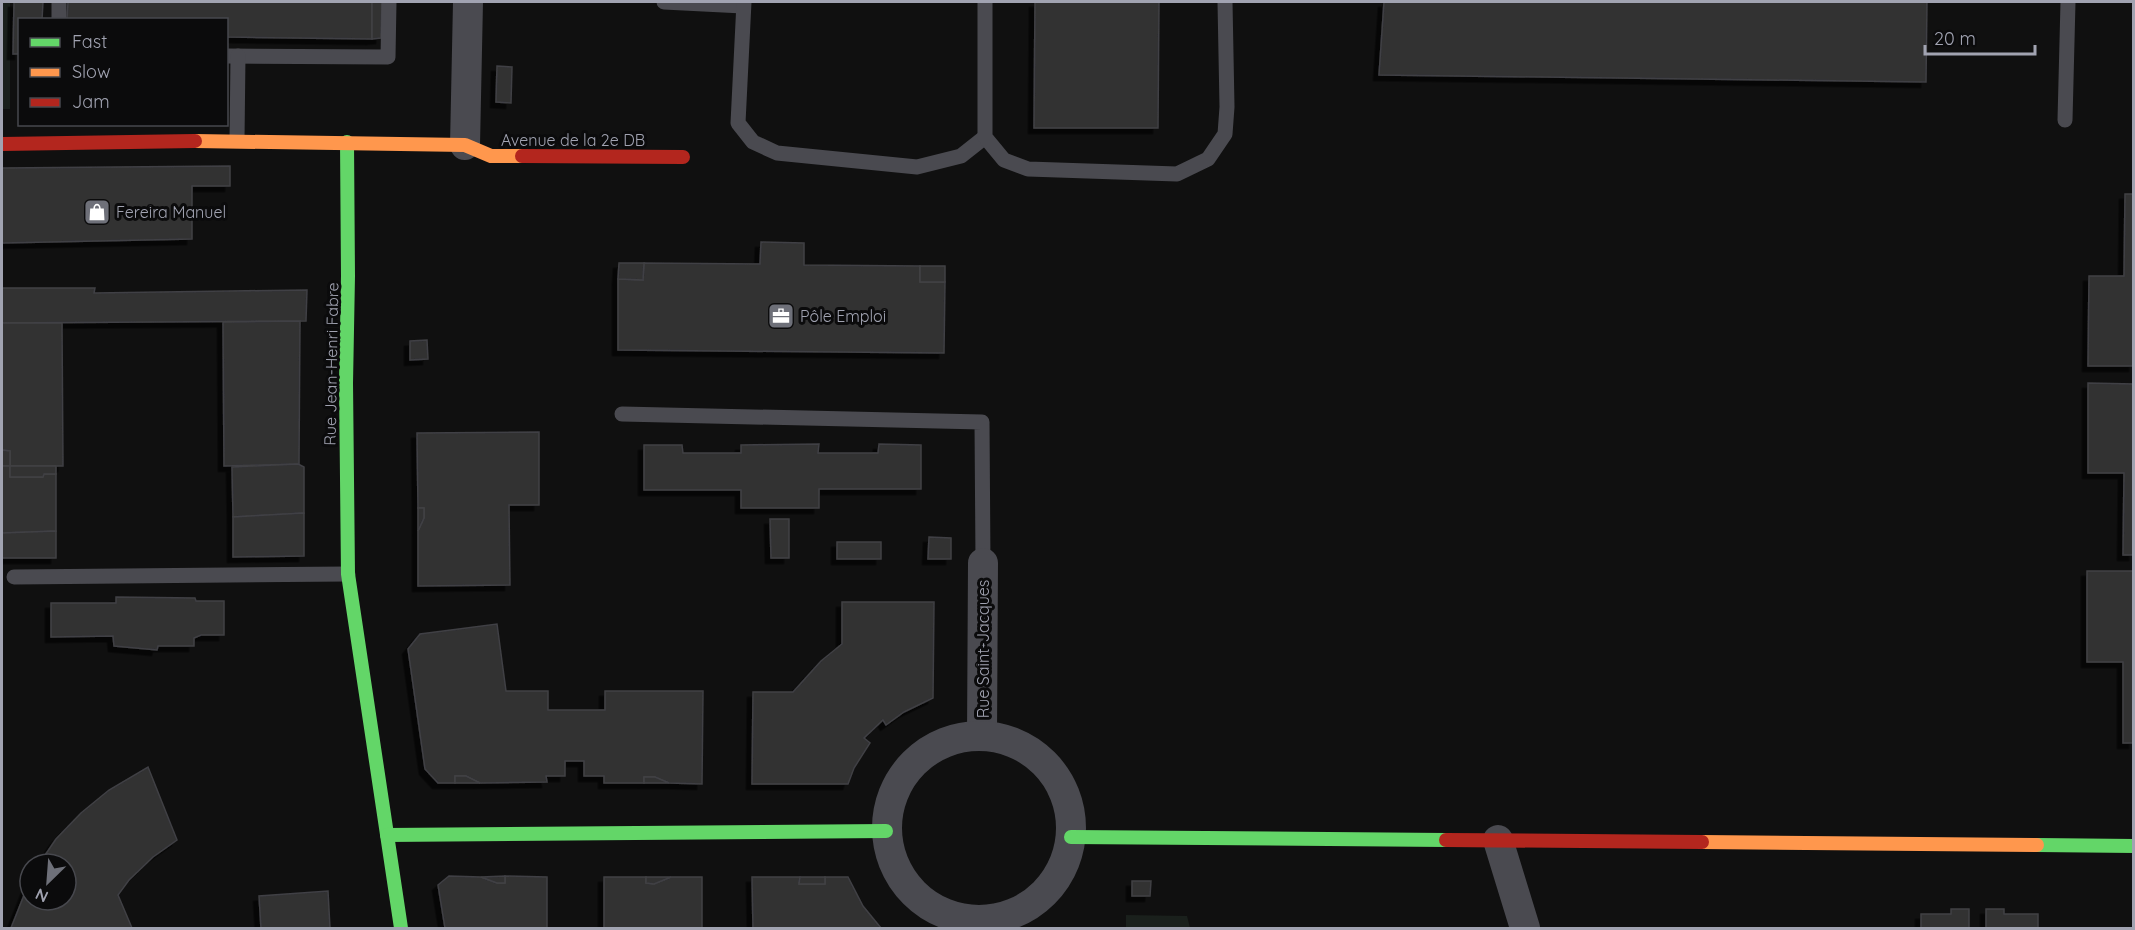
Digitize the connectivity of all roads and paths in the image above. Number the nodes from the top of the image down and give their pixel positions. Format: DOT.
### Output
graph roads {
  1 [pos="59,2"];
  2 [pos="389,2"];
  3 [pos="468,2"];
  4 [pos="664,2"];
  5 [pos="986,2"];
  6 [pos="1225,2"];
  7 [pos="2068,2"];
  8 [pos="743,4"];
  9 [pos="59,18"];
  10 [pos="232,56"];
  11 [pos="2065,120"];
  12 [pos="985,136"];
  13 [pos="237,140"];
  14 [pos="348,142"];
  15 [pos="2,144"];
  16 [pos="465,145"];
  17 [pos="683,157"];
  18 [pos="622,414"];
  19 [pos="983,563"];
  20 [pos="348,574"];
  21 [pos="14,578"];
  22 [pos="982,736"];
  23 [pos="886,831"];
  24 [pos="387,835"];
  25 [pos="1071,837"];
  26 [pos="1498,840"];
  27 [pos="2133,846"];
  28 [pos="1028,919"];
  29 [pos="401,928"];
  30 [pos="1525,928"];
  1 -- 9 [label="lane"];
  2 -- 10 [label="lane"];
  3 -- 16 [label="street"];
  4 -- 8 [label="lane"];
  5 -- 12 [label="lane"];
  6 -- 12 [label="lane"];
  7 -- 11 [label="lane"];
  8 -- 12 [label="lane"];
  10 -- 13 [label="lane"];
  13 -- 14 [label="street"];
  13 -- 15 [label="street"];
  14 -- 16 [label="street"];
  14 -- 20 [label="street, Rue Jean-Henri Fabre"];
  16 -- 17 [label="street, Avenue de la 2e DB"];
  18 -- 19 [label="lane"];
  19 -- 22 [label="street, Rue Saint-Jacques"];
  20 -- 21 [label="lane"];
  20 -- 24 [label="street, Rue Jean-Henri Fabre"];
  22 -- 23 [label="street"];
  22 -- 25 [label="street"];
  23 -- 24 [label="street"];
  23 -- 28 [label="street"];
  24 -- 29 [label="street, Rue Jean-Henri Fabre"];
  25 -- 26 [label="street"];
  25 -- 28 [label="street"];
  26 -- 27 [label="street"];
  26 -- 30 [label="street"];
}
